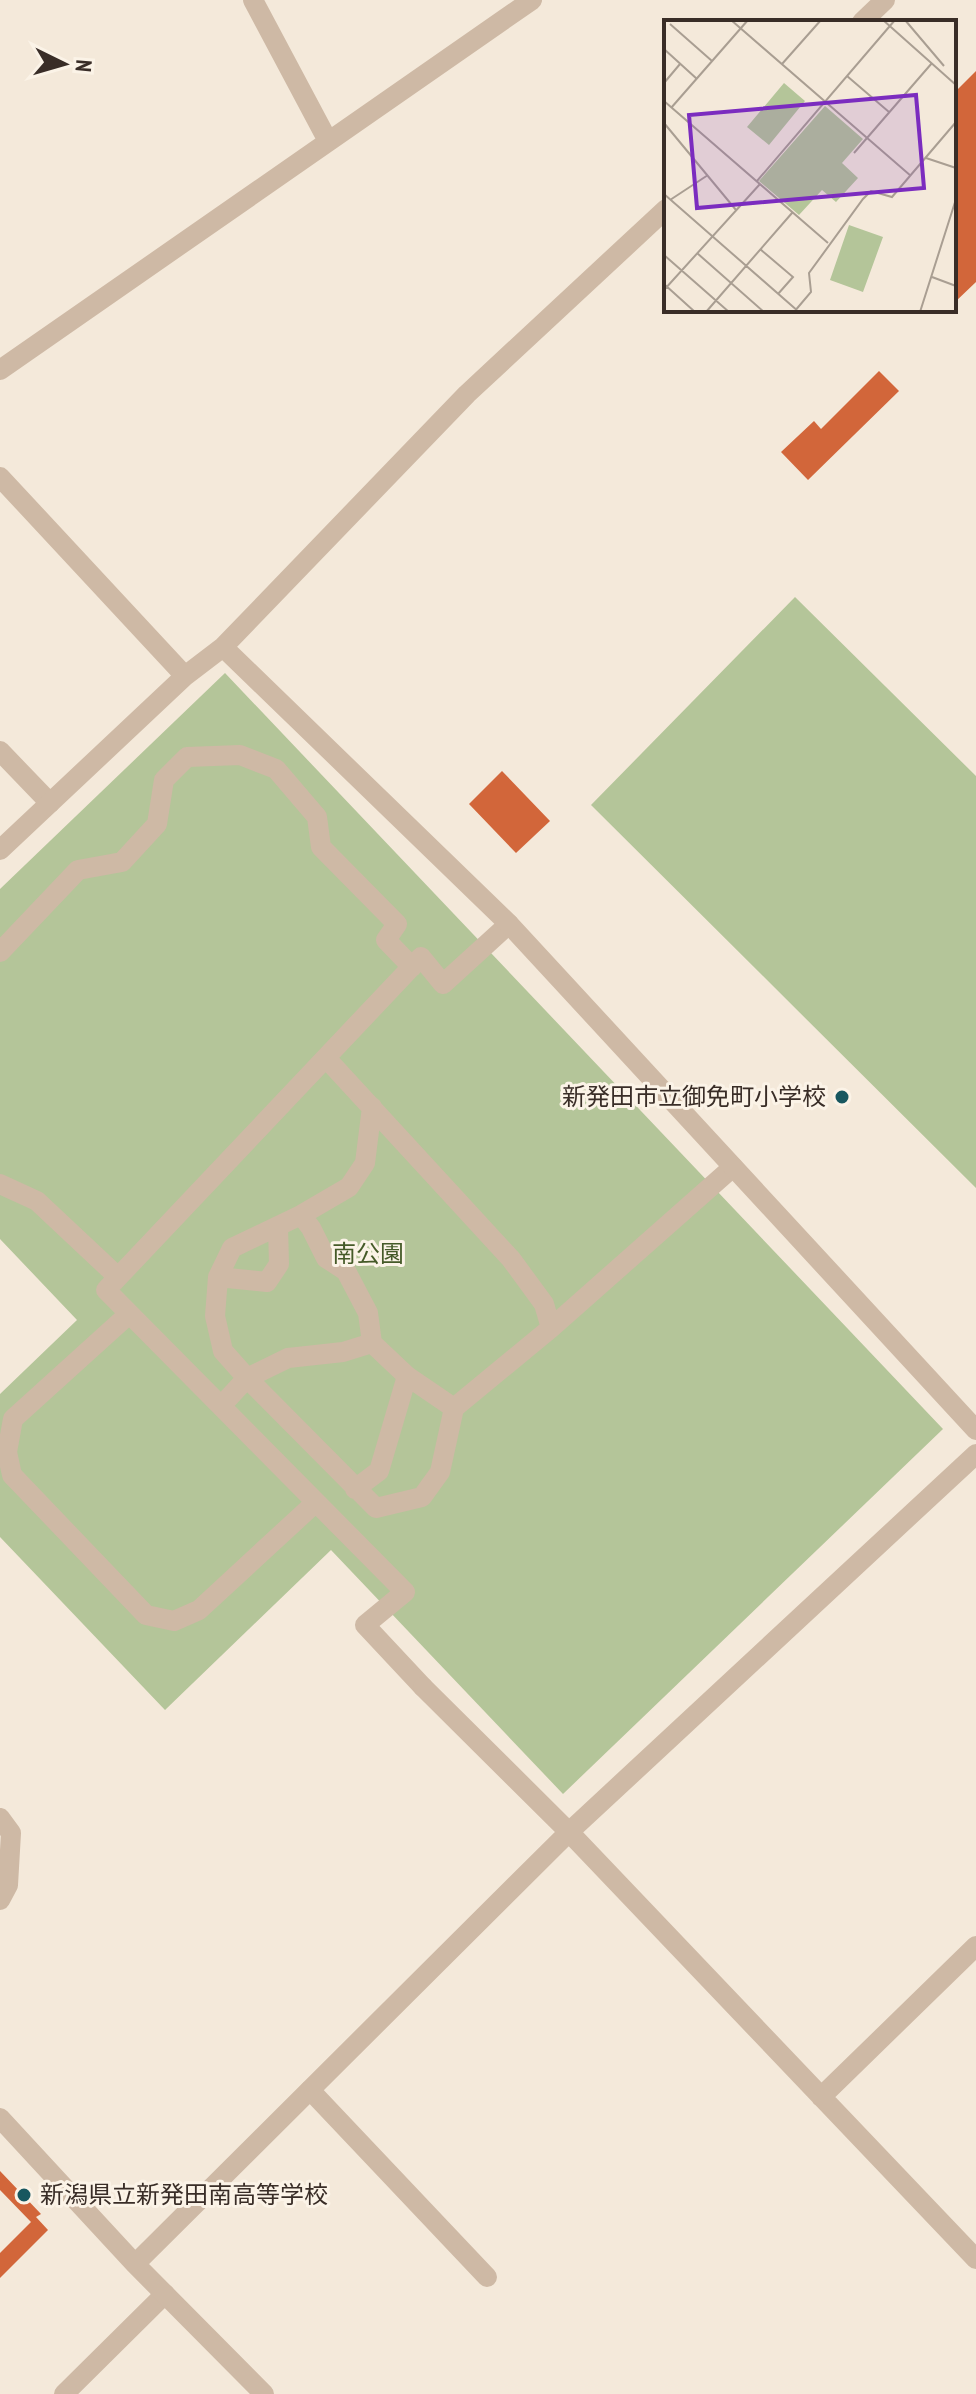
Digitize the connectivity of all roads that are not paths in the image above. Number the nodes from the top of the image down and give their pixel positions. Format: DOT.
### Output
graph roads {
  1 [pos="253,0"];
  2 [pos="532,0"];
  3 [pos="885,0"];
  4 [pos="864,20"];
  5 [pos="328,141"];
  6 [pos="664,211"];
  7 [pos="0,370"];
  8 [pos="0,477"];
  9 [pos="223,647"];
  10 [pos="185,676"];
  11 [pos="0,751"];
  12 [pos="50,803"];
  13 [pos="0,850"];
  14 [pos="509,924"];
  15 [pos="0,952"];
  16 [pos="412,967"];
  17 [pos="326,1058"];
  18 [pos="372,1107"];
  19 [pos="733,1167"];
  20 [pos="0,1184"];
  21 [pos="301,1215"];
  22 [pos="278,1226"];
  23 [pos="118,1277"];
  24 [pos="218,1277"];
  25 [pos="129,1314"];
  26 [pos="551,1328"];
  27 [pos="372,1343"];
  28 [pos="407,1376"];
  29 [pos="247,1378"];
  30 [pos="221,1406"];
  31 [pos="454,1408"];
  32 [pos="976,1430"];
  33 [pos="976,1454"];
  34 [pos="355,1489"];
  35 [pos="316,1502"];
  36 [pos="0,1818"];
  37 [pos="569,1832"];
  38 [pos="0,1900"];
  39 [pos="976,1946"];
  40 [pos="310,2090"];
  41 [pos="821,2097"];
  42 [pos="0,2118"];
  43 [pos="976,2259"];
  44 [pos="135,2264"];
  45 [pos="487,2277"];
  46 [pos="165,2294"];
  47 [pos="64,2394"];
  48 [pos="264,2394"];
  1 -- 5 [label="street"];
  2 -- 5 [label="street"];
  3 -- 4 [label="street"];
  5 -- 7 [label="street"];
  6 -- 9 [label="street"];
  8 -- 10 [label="street"];
  9 -- 10 [label="street"];
  9 -- 14 [label="street"];
  10 -- 12 [label="street"];
  11 -- 12 [label="street"];
  12 -- 13 [label="street"];
  14 -- 16 [label="street"];
  14 -- 19 [label="street"];
  15 -- 16 [label="street"];
  16 -- 17 [label="street"];
  17 -- 18 [label="street"];
  17 -- 23 [label="street"];
  18 -- 21 [label="street"];
  18 -- 26 [label="street"];
  19 -- 26 [label="street"];
  19 -- 32 [label="street"];
  20 -- 23 [label="street"];
  21 -- 22 [label="street"];
  21 -- 27 [label="street"];
  22 -- 24 [label="street"];
  22 -- 24 [label="street"];
  23 -- 25 [label="street"];
  24 -- 29 [label="street"];
  25 -- 30 [label="street"];
  25 -- 35 [label="street"];
  26 -- 31 [label="street"];
  27 -- 28 [label="street"];
  27 -- 29 [label="street"];
  28 -- 31 [label="street"];
  28 -- 34 [label="street"];
  29 -- 30 [label="street"];
  29 -- 34 [label="street"];
  30 -- 35 [label="street"];
  31 -- 34 [label="street"];
  33 -- 37 [label="street"];
  35 -- 37 [label="street"];
  36 -- 38 [label="street"];
  37 -- 40 [label="street"];
  37 -- 41 [label="street"];
  39 -- 41 [label="street"];
  40 -- 44 [label="street"];
  40 -- 45 [label="street"];
  41 -- 43 [label="street"];
  42 -- 44 [label="street"];
  44 -- 46 [label="street"];
  46 -- 47 [label="street"];
  46 -- 48 [label="street"];
}
